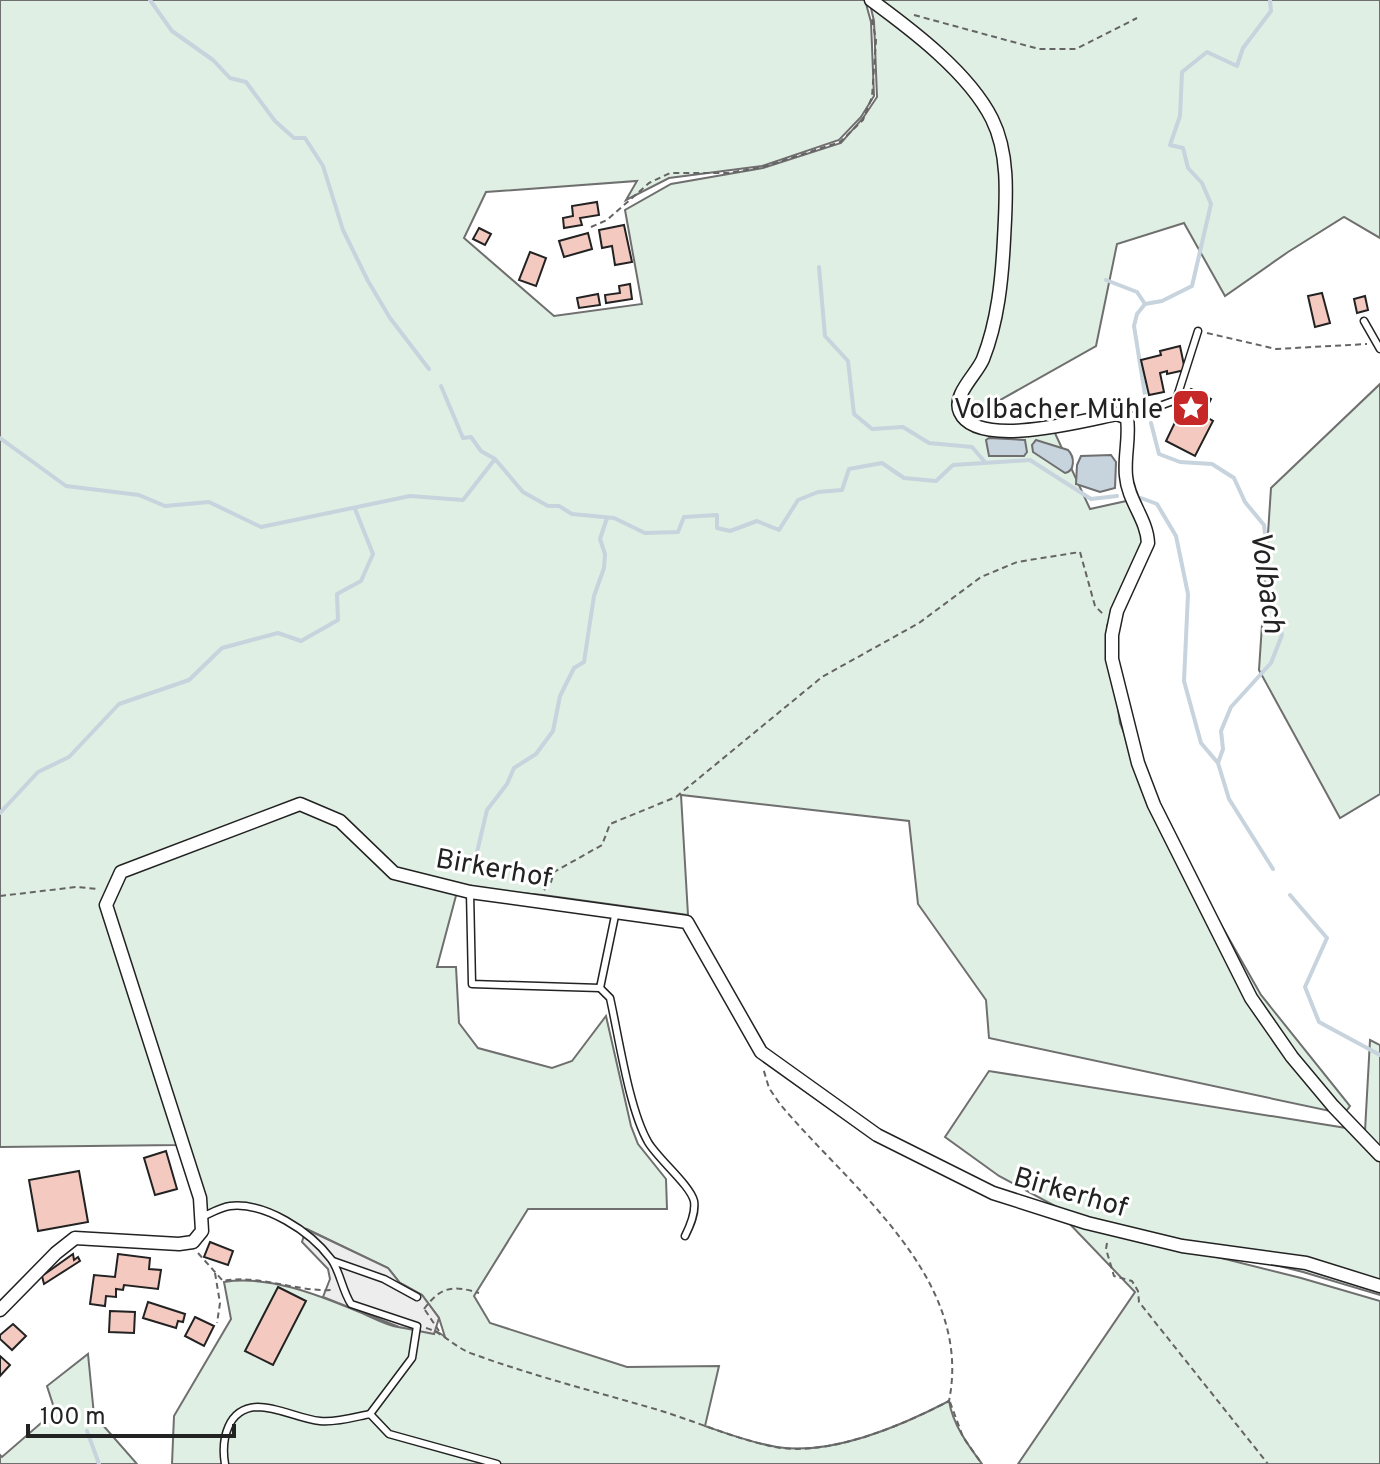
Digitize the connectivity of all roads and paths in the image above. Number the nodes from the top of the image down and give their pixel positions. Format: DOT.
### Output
graph roads {
  1 [pos="870,5"];
  2 [pos="907,13"];
  3 [pos="1137,18"];
  4 [pos="591,227"];
  5 [pos="1364,321"];
  6 [pos="1198,331"];
  7 [pos="1378,346"];
  8 [pos="1127,418"];
  9 [pos="1113,625"];
  10 [pos="112,891"];
  11 [pos="470,892"];
  12 [pos="0,896"];
  13 [pos="535,899"];
  14 [pos="616,911"];
  15 [pos="600,988"];
  16 [pos="769,1088"];
  17 [pos="1380,1155"];
  18 [pos="202,1217"];
  19 [pos="1110,1229"];
  20 [pos="685,1236"];
  21 [pos="193,1242"];
  22 [pos="333,1261"];
  23 [pos="215,1272"];
  24 [pos="1380,1286"];
  25 [pos="342,1289"];
  26 [pos="479,1293"];
  27 [pos="417,1297"];
  28 [pos="0,1310"];
  29 [pos="217,1323"];
  30 [pos="417,1326"];
  31 [pos="439,1332"];
  32 [pos="949,1401"];
  33 [pos="370,1414"];
  34 [pos="225,1464"];
  35 [pos="497,1464"];
  36 [pos="982,1464"];
  37 [pos="1268,1464"];
  1 -- 4 [label="path"];
  1 -- 8 [label="street"];
  2 -- 3 [label="path"];
  5 -- 7 [label="lane"];
  6 -- 7 [label="path"];
  6 -- 8 [label="lane"];
  8 -- 9 [label="street"];
  9 -- 13 [label="path"];
  9 -- 17 [label="street"];
  10 -- 11 [label="street, Birkerhof"];
  10 -- 12 [label="path"];
  10 -- 18 [label="street"];
  11 -- 13 [label="street, Birkerhof"];
  11 -- 15 [label="lane"];
  13 -- 14 [label="street, Birkerhof"];
  14 -- 15 [label="lane"];
  14 -- 19 [label="street, Birkerhof"];
  15 -- 20 [label="lane"];
  16 -- 32 [label="path"];
  18 -- 21 [label="street"];
  18 -- 22 [label="lane"];
  19 -- 24 [label="street, Birkerhof"];
  19 -- 37 [label="path"];
  21 -- 23 [label="path"];
  21 -- 28 [label="street"];
  22 -- 25 [label="lane"];
  22 -- 27 [label="lane"];
  23 -- 25 [label="path"];
  23 -- 29 [label="path"];
  25 -- 30 [label="lane"];
  26 -- 31 [label="path"];
  30 -- 31 [label="path"];
  30 -- 33 [label="lane"];
  31 -- 32 [label="path"];
  32 -- 36 [label="path"];
  33 -- 34 [label="lane"];
  33 -- 35 [label="lane"];
}
